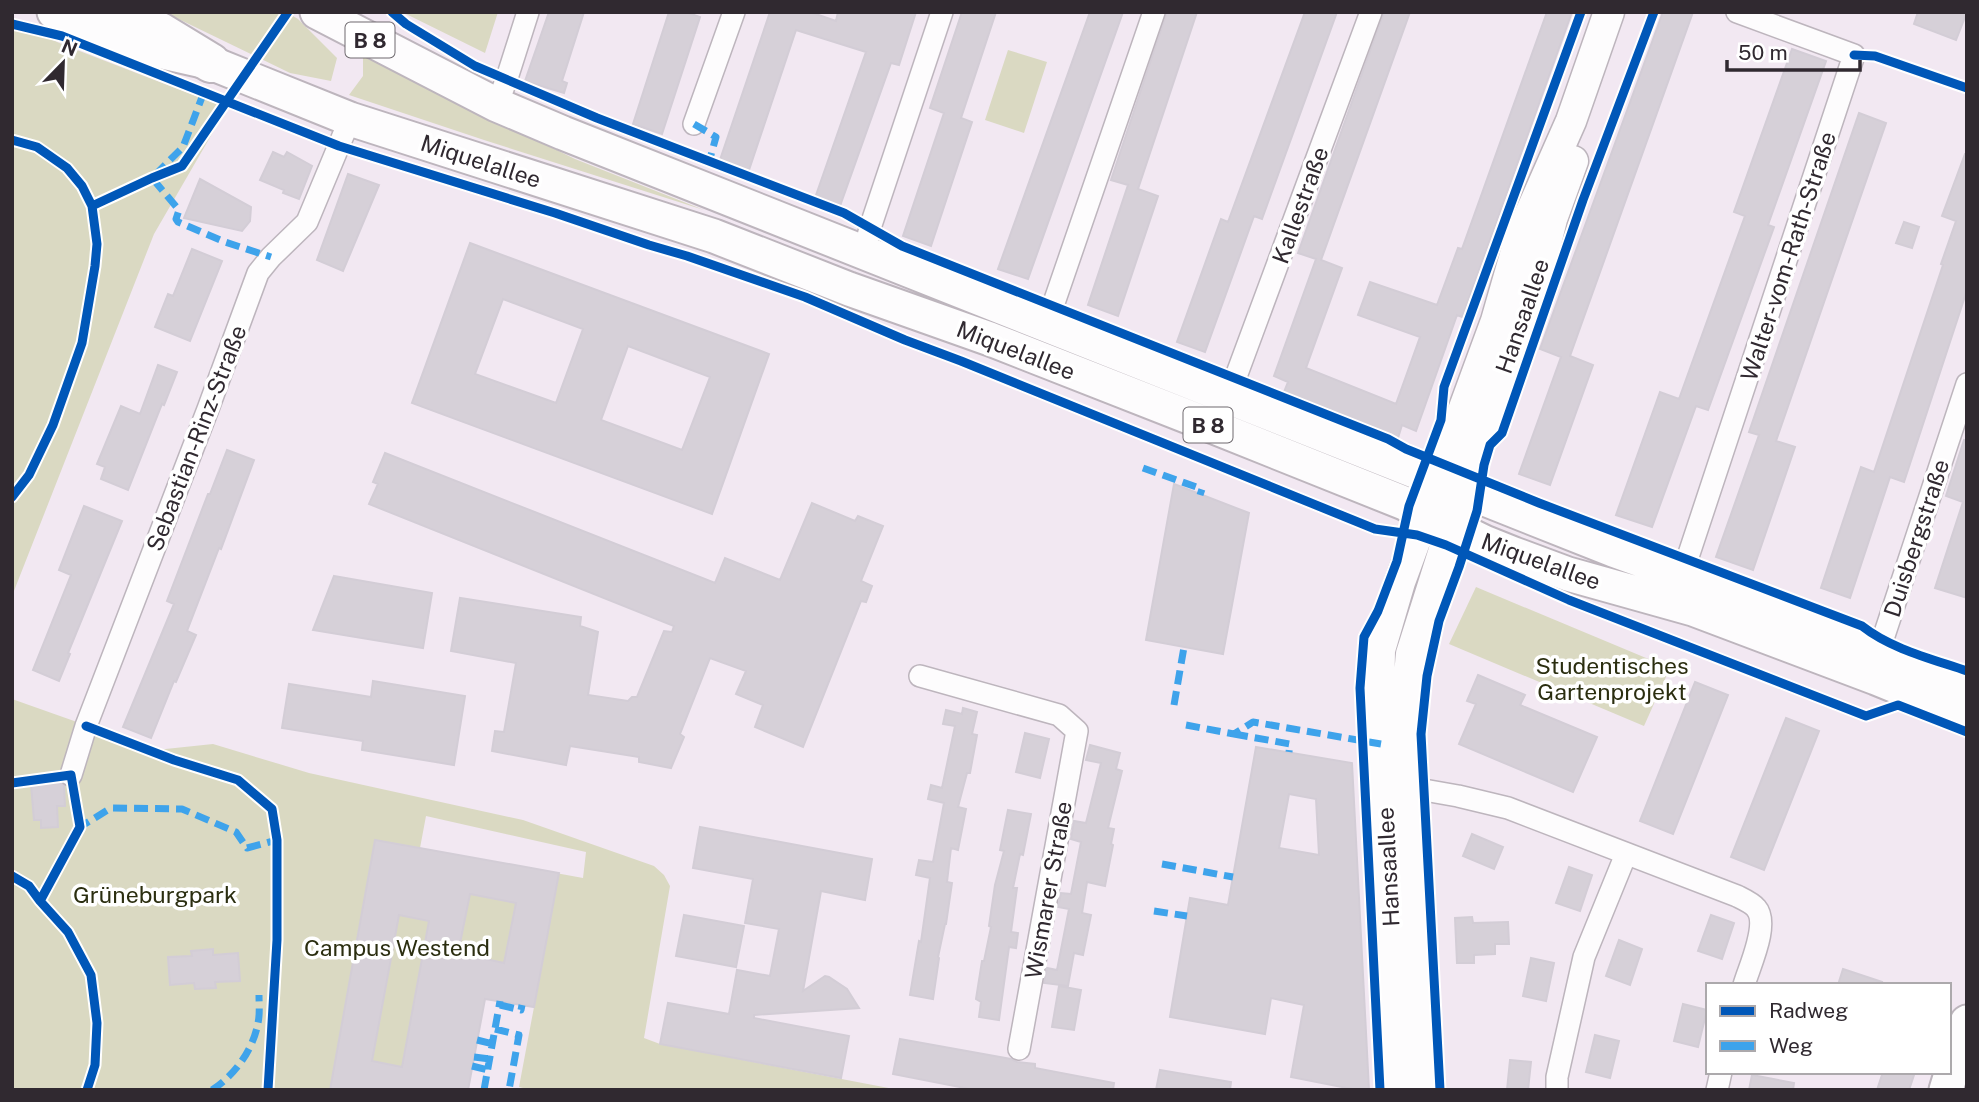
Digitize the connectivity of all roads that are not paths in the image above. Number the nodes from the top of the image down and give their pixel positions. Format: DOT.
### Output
graph roads {
  1 [pos="54,12"];
  2 [pos="120,12"];
  3 [pos="317,12"];
  4 [pos="528,12"];
  5 [pos="734,12"];
  6 [pos="942,12"];
  7 [pos="1154,12"];
  8 [pos="1371,12"];
  9 [pos="1609,12"];
  10 [pos="1627,12"];
  11 [pos="1737,12"];
  12 [pos="211,63"];
  13 [pos="497,105"];
  14 [pos="350,119"];
  15 [pos="694,124"];
  16 [pos="864,253"];
  17 [pos="1046,326"];
  18 [pos="1967,384"];
  19 [pos="1228,398"];
  20 [pos="1450,485"];
  21 [pos="1439,519"];
  22 [pos="1682,575"];
  23 [pos="1878,654"];
  24 [pos="920,676"];
  25 [pos="1967,687"];
  26 [pos="1967,715"];
  27 [pos="71,775"];
  28 [pos="1407,787"];
  29 [pos="1626,854"];
  30 [pos="1745,983"];
  31 [pos="1967,1022"];
  32 [pos="1019,1049"];
  33 [pos="1951,1074"];
  34 [pos="1400,1090"];
  35 [pos="1422,1090"];
  36 [pos="1557,1090"];
  1 -- 12 [label="main road, Miquelallee / B 8"];
  2 -- 12 [label="highway"];
  3 -- 13 [label="main road, B 8"];
  4 -- 13 [label="street"];
  5 -- 15 [label="street"];
  6 -- 16 [label="street"];
  7 -- 17 [label="street"];
  8 -- 19 [label="street, Kallestraße"];
  9 -- 20 [label="main road, Hansaallee"];
  10 -- 20 [label="main road, Hansaallee"];
  11 -- 22 [label="street, Walter-vom-Rath-Straße"];
  12 -- 14 [label="main road, Miquelallee / B 8"];
  13 -- 16 [label="main road, Miquelallee / B 8"];
  14 -- 21 [label="main road, Miquelallee / B 8"];
  14 -- 27 [label="street, Sebastian-Rinz-Straße"];
  16 -- 17 [label="main road, Miquelallee / B 8"];
  17 -- 19 [label="main road, Miquelallee / B 8"];
  18 -- 23 [label="street, Duisbergstraße"];
  19 -- 20 [label="main road, Miquelallee / B 8"];
  20 -- 21 [label="main road, Hansaallee"];
  20 -- 22 [label="main road, Miquelallee / B 8"];
  21 -- 26 [label="main road, Miquelallee / B 8"];
  21 -- 28 [label="main road, Hansaallee"];
  21 -- 34 [label="main road, Hansaallee"];
  22 -- 23 [label="main road, Miquelallee / B 8"];
  23 -- 25 [label="main road, Miquelallee / B 8"];
  24 -- 32 [label="street, Wismarer Straße"];
  28 -- 29 [label="street"];
  28 -- 35 [label="main road, Hansaallee"];
  29 -- 30 [label="street"];
  29 -- 36 [label="street"];
  31 -- 33 [label="main road"];
}
